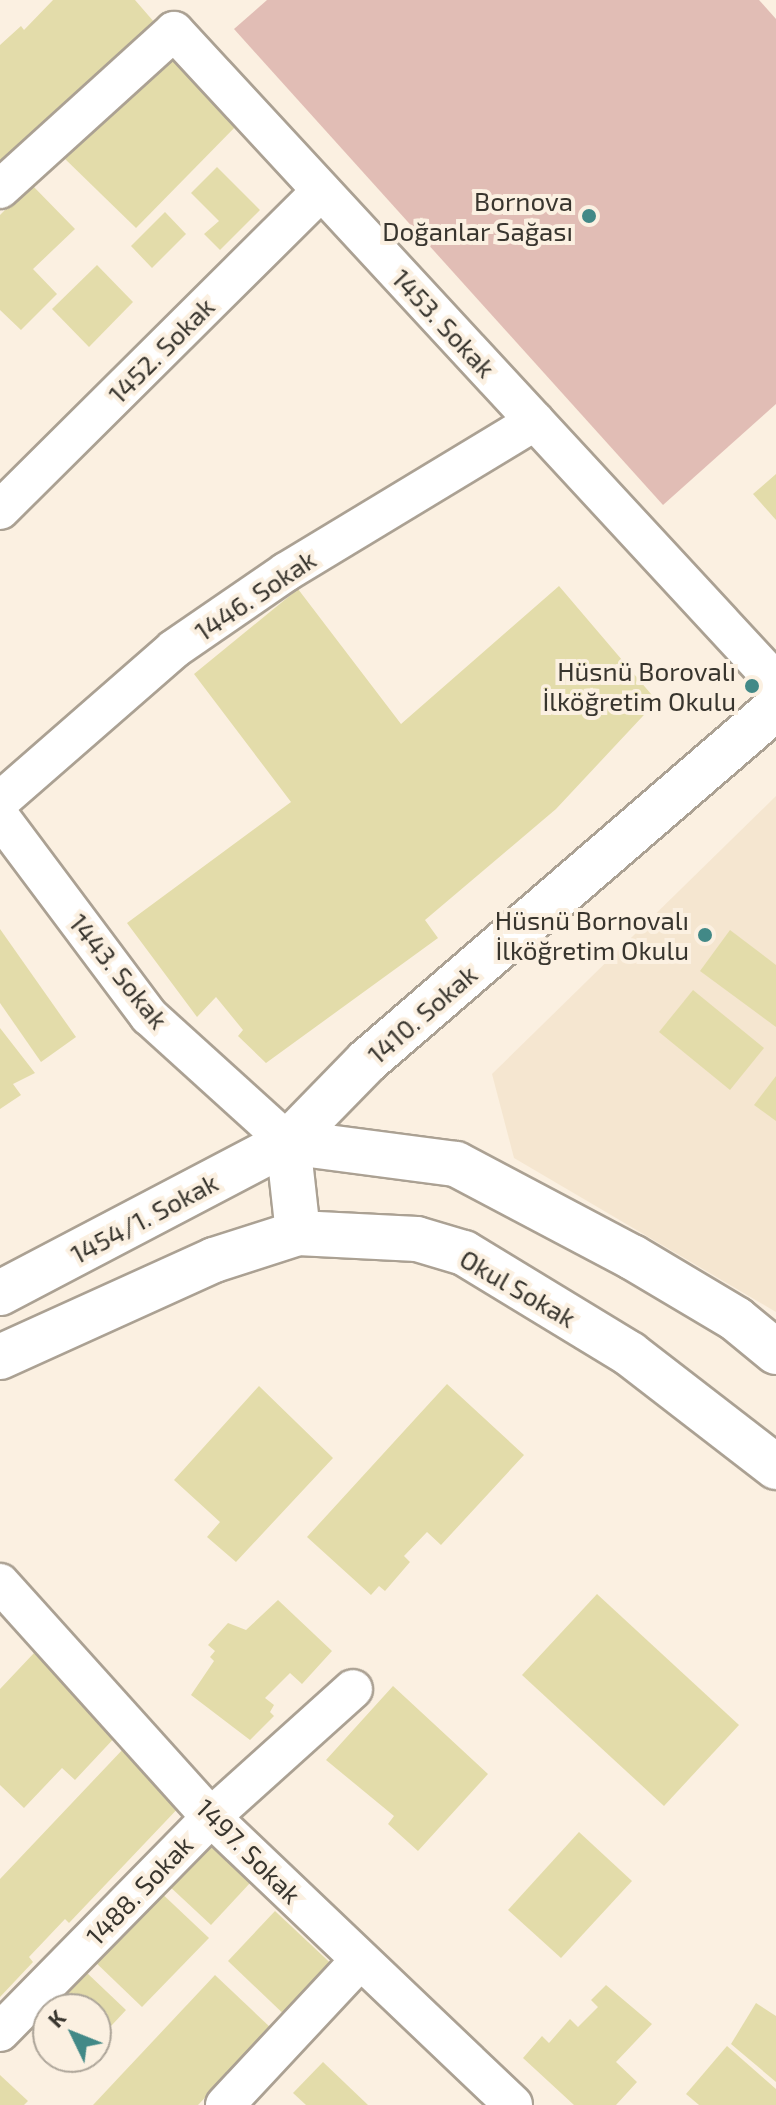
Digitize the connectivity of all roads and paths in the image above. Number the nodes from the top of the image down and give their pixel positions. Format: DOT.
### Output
graph roads {
  1 [pos="0,189"];
  2 [pos="321,191"];
  3 [pos="535,421"];
  4 [pos="0,510"];
  5 [pos="776,682"];
  6 [pos="770,724"];
  7 [pos="0,801"];
  8 [pos="0,817"];
  9 [pos="288,1142"];
  10 [pos="298,1233"];
  11 [pos="0,1293"];
  12 [pos="776,1352"];
  13 [pos="0,1357"];
  14 [pos="776,1467"];
  15 [pos="7,1607"];
  16 [pos="353,1689"];
  17 [pos="211,1817"];
  18 [pos="360,1960"];
  19 [pos="0,2032"];
  20 [pos="225,2105"];
  21 [pos="513,2105"];
  1 -- 2 [label="street, 1453. Sokak"];
  2 -- 3 [label="street, 1453. Sokak"];
  2 -- 4 [label="street, 1452. Sokak"];
  3 -- 5 [label="street, 1453. Sokak"];
  3 -- 7 [label="street, 1446. Sokak"];
  6 -- 9 [label="main road, 1410. Sokak"];
  8 -- 9 [label="street, 1443. Sokak"];
  9 -- 10 [label="main road"];
  9 -- 11 [label="main road, 1454/1. Sokak"];
  9 -- 12 [label="main road"];
  10 -- 13 [label="main road, Okul Sokak"];
  10 -- 14 [label="main road, Okul Sokak"];
  15 -- 17 [label="street, 1497. Sokak"];
  16 -- 17 [label="street, 1488. Sokak"];
  17 -- 18 [label="street, 1497. Sokak"];
  17 -- 19 [label="street, 1488. Sokak"];
  18 -- 20 [label="street"];
  18 -- 21 [label="street, 1497. Sokak"];
}
